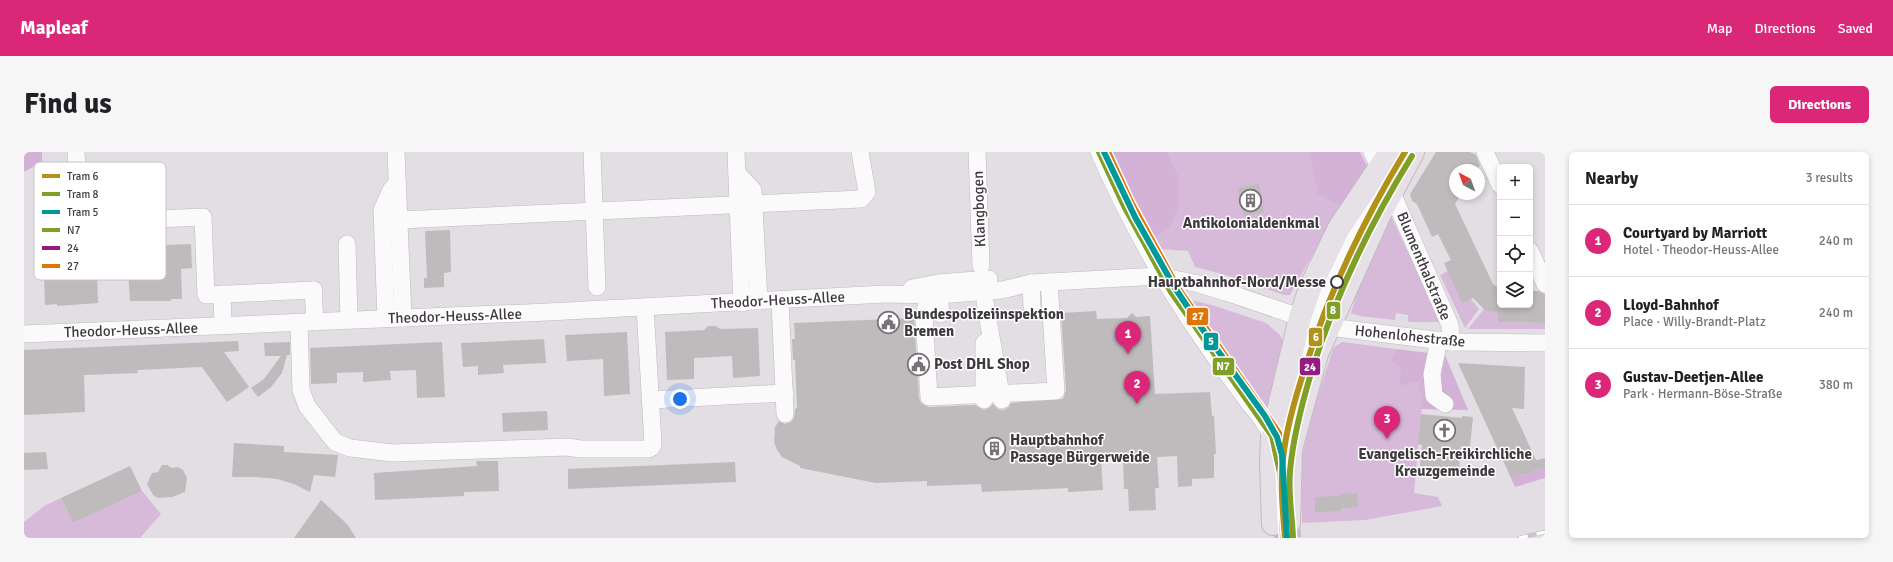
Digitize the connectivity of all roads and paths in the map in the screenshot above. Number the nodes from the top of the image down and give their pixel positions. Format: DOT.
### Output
graph roads {
  1 [pos="76,152"];
  2 [pos="396,152"];
  3 [pos="592,152"];
  4 [pos="736,152"];
  5 [pos="860,152"];
  6 [pos="976,152"];
  7 [pos="1099,152"];
  8 [pos="1401,152"];
  9 [pos="1413,152"];
  10 [pos="1485,152"];
  11 [pos="1381,157"];
  12 [pos="77,162"];
  13 [pos="1497,178"];
  14 [pos="397,183"];
  15 [pos="1391,191"];
  16 [pos="746,204"];
  17 [pos="594,211"];
  18 [pos="166,219"];
  19 [pos="399,220"];
  20 [pos="347,244"];
  21 [pos="1533,258"];
  22 [pos="981,266"];
  23 [pos="1162,277"];
  24 [pos="1049,282"];
  25 [pos="1031,284"];
  26 [pos="1545,284"];
  27 [pos="597,287"];
  28 [pos="936,291"];
  29 [pos="222,294"];
  30 [pos="780,300"];
  31 [pos="759,301"];
  32 [pos="742,302"];
  33 [pos="645,307"];
  34 [pos="1032,307"];
  35 [pos="941,314"];
  36 [pos="386,318"];
  37 [pos="403,318"];
  38 [pos="349,320"];
  39 [pos="307,322"];
  40 [pos="1314,323"];
  41 [pos="223,326"];
  42 [pos="24,334"];
  43 [pos="1445,341"];
  44 [pos="1545,342"];
  45 [pos="785,393"];
  46 [pos="984,397"];
  47 [pos="1002,397"];
  48 [pos="650,400"];
  49 [pos="1445,404"];
  50 [pos="785,414"];
  51 [pos="1272,436"];
  52 [pos="1280,473"];
  53 [pos="1281,524"];
  1 -- 12 [label="street"];
  2 -- 14 [label="street"];
  3 -- 17 [label="street"];
  4 -- 16 [label="street"];
  5 -- 16 [label="street"];
  6 -- 22 [label="street, Klangbogen"];
  7 -- 23 [label="street"];
  8 -- 40 [label="street"];
  9 -- 15 [label="main road"];
  10 -- 13 [label="street"];
  11 -- 40 [label="main road"];
  14 -- 19 [label="street"];
  14 -- 36 [label="street"];
  15 -- 40 [label="main road"];
  15 -- 43 [label="street, Blumenthalstraße"];
  16 -- 17 [label="street"];
  16 -- 31 [label="street"];
  16 -- 32 [label="street"];
  17 -- 19 [label="street"];
  17 -- 27 [label="street"];
  18 -- 29 [label="street"];
  19 -- 37 [label="street"];
  20 -- 38 [label="street"];
  21 -- 26 [label="street"];
  23 -- 24 [label="street, Theodor-Heuss-Allee"];
  23 -- 40 [label="street, Hohenlohestraße"];
  23 -- 51 [label="street"];
  24 -- 25 [label="street, Theodor-Heuss-Allee"];
  24 -- 47 [label="street"];
  25 -- 28 [label="street, Theodor-Heuss-Allee"];
  25 -- 34 [label="street"];
  28 -- 30 [label="street, Theodor-Heuss-Allee"];
  28 -- 35 [label="street"];
  28 -- 46 [label="street"];
  29 -- 39 [label="street"];
  29 -- 41 [label="street"];
  30 -- 31 [label="street, Theodor-Heuss-Allee"];
  30 -- 45 [label="street"];
  31 -- 32 [label="street, Theodor-Heuss-Allee"];
  32 -- 33 [label="street, Theodor-Heuss-Allee"];
  33 -- 37 [label="street, Theodor-Heuss-Allee"];
  33 -- 48 [label="street"];
  36 -- 37 [label="street, Theodor-Heuss-Allee"];
  36 -- 38 [label="street, Theodor-Heuss-Allee"];
  38 -- 39 [label="street, Theodor-Heuss-Allee"];
  39 -- 41 [label="street, Theodor-Heuss-Allee"];
  39 -- 48 [label="street"];
  40 -- 43 [label="street, Hohenlohestraße"];
  40 -- 51 [label="main road"];
  40 -- 52 [label="street"];
  40 -- 53 [label="main road"];
  41 -- 42 [label="street, Theodor-Heuss-Allee"];
  43 -- 44 [label="street, Hohenlohestraße"];
  43 -- 49 [label="street, Blumenthalstraße"];
  45 -- 48 [label="street"];
  45 -- 50 [label="street"];
  46 -- 47 [label="street"];
  46 -- 47 [label="street"];
  51 -- 52 [label="street"];
  51 -- 53 [label="main road"];
  52 -- 53 [label="street"];
}
